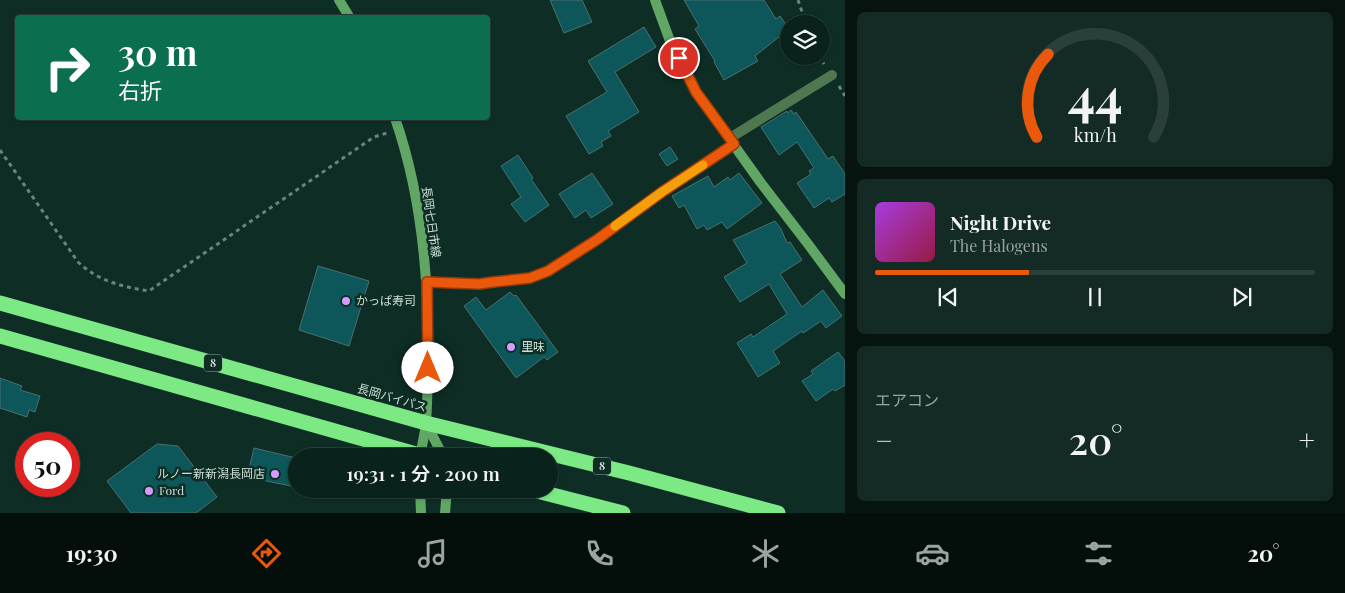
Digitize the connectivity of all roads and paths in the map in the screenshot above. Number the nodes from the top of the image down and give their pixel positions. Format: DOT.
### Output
graph roads {
  1 [pos="339,0"];
  2 [pos="655,0"];
  3 [pos="798,0"];
  4 [pos="348,15"];
  5 [pos="803,15"];
  6 [pos="832,75"];
  7 [pos="396,120"];
  8 [pos="384,134"];
  9 [pos="732,141"];
  10 [pos="0,150"];
  11 [pos="427,282"];
  12 [pos="845,294"];
  13 [pos="0,303"];
  14 [pos="0,336"];
  15 [pos="426,423"];
  16 [pos="393,448"];
  17 [pos="422,448"];
  18 [pos="439,448"];
  19 [pos="558,496"];
  20 [pos="420,498"];
  21 [pos="446,498"];
  22 [pos="421,513"];
  23 [pos="445,513"];
  24 [pos="623,513"];
  25 [pos="778,513"];
  1 -- 4 [label="main road"];
  2 -- 9 [label="main road"];
  3 -- 5 [label="path"];
  6 -- 9 [label="street"];
  7 -- 11 [label="main road, 長岡七日市線"];
  8 -- 10 [label="path"];
  9 -- 11 [label="street"];
  9 -- 12 [label="main road"];
  11 -- 15 [label="main road, 長岡七日市線"];
  13 -- 15 [label="highway, 長岡バイパス / 8"];
  14 -- 16 [label="highway"];
  15 -- 17 [label="main road, 長岡七日市線"];
  15 -- 18 [label="main road, 長岡七日市線"];
  15 -- 25 [label="highway, 長岡バイパス / 8"];
  19 -- 24 [label="highway"];
  20 -- 22 [label="main road"];
  21 -- 23 [label="main road"];
}
